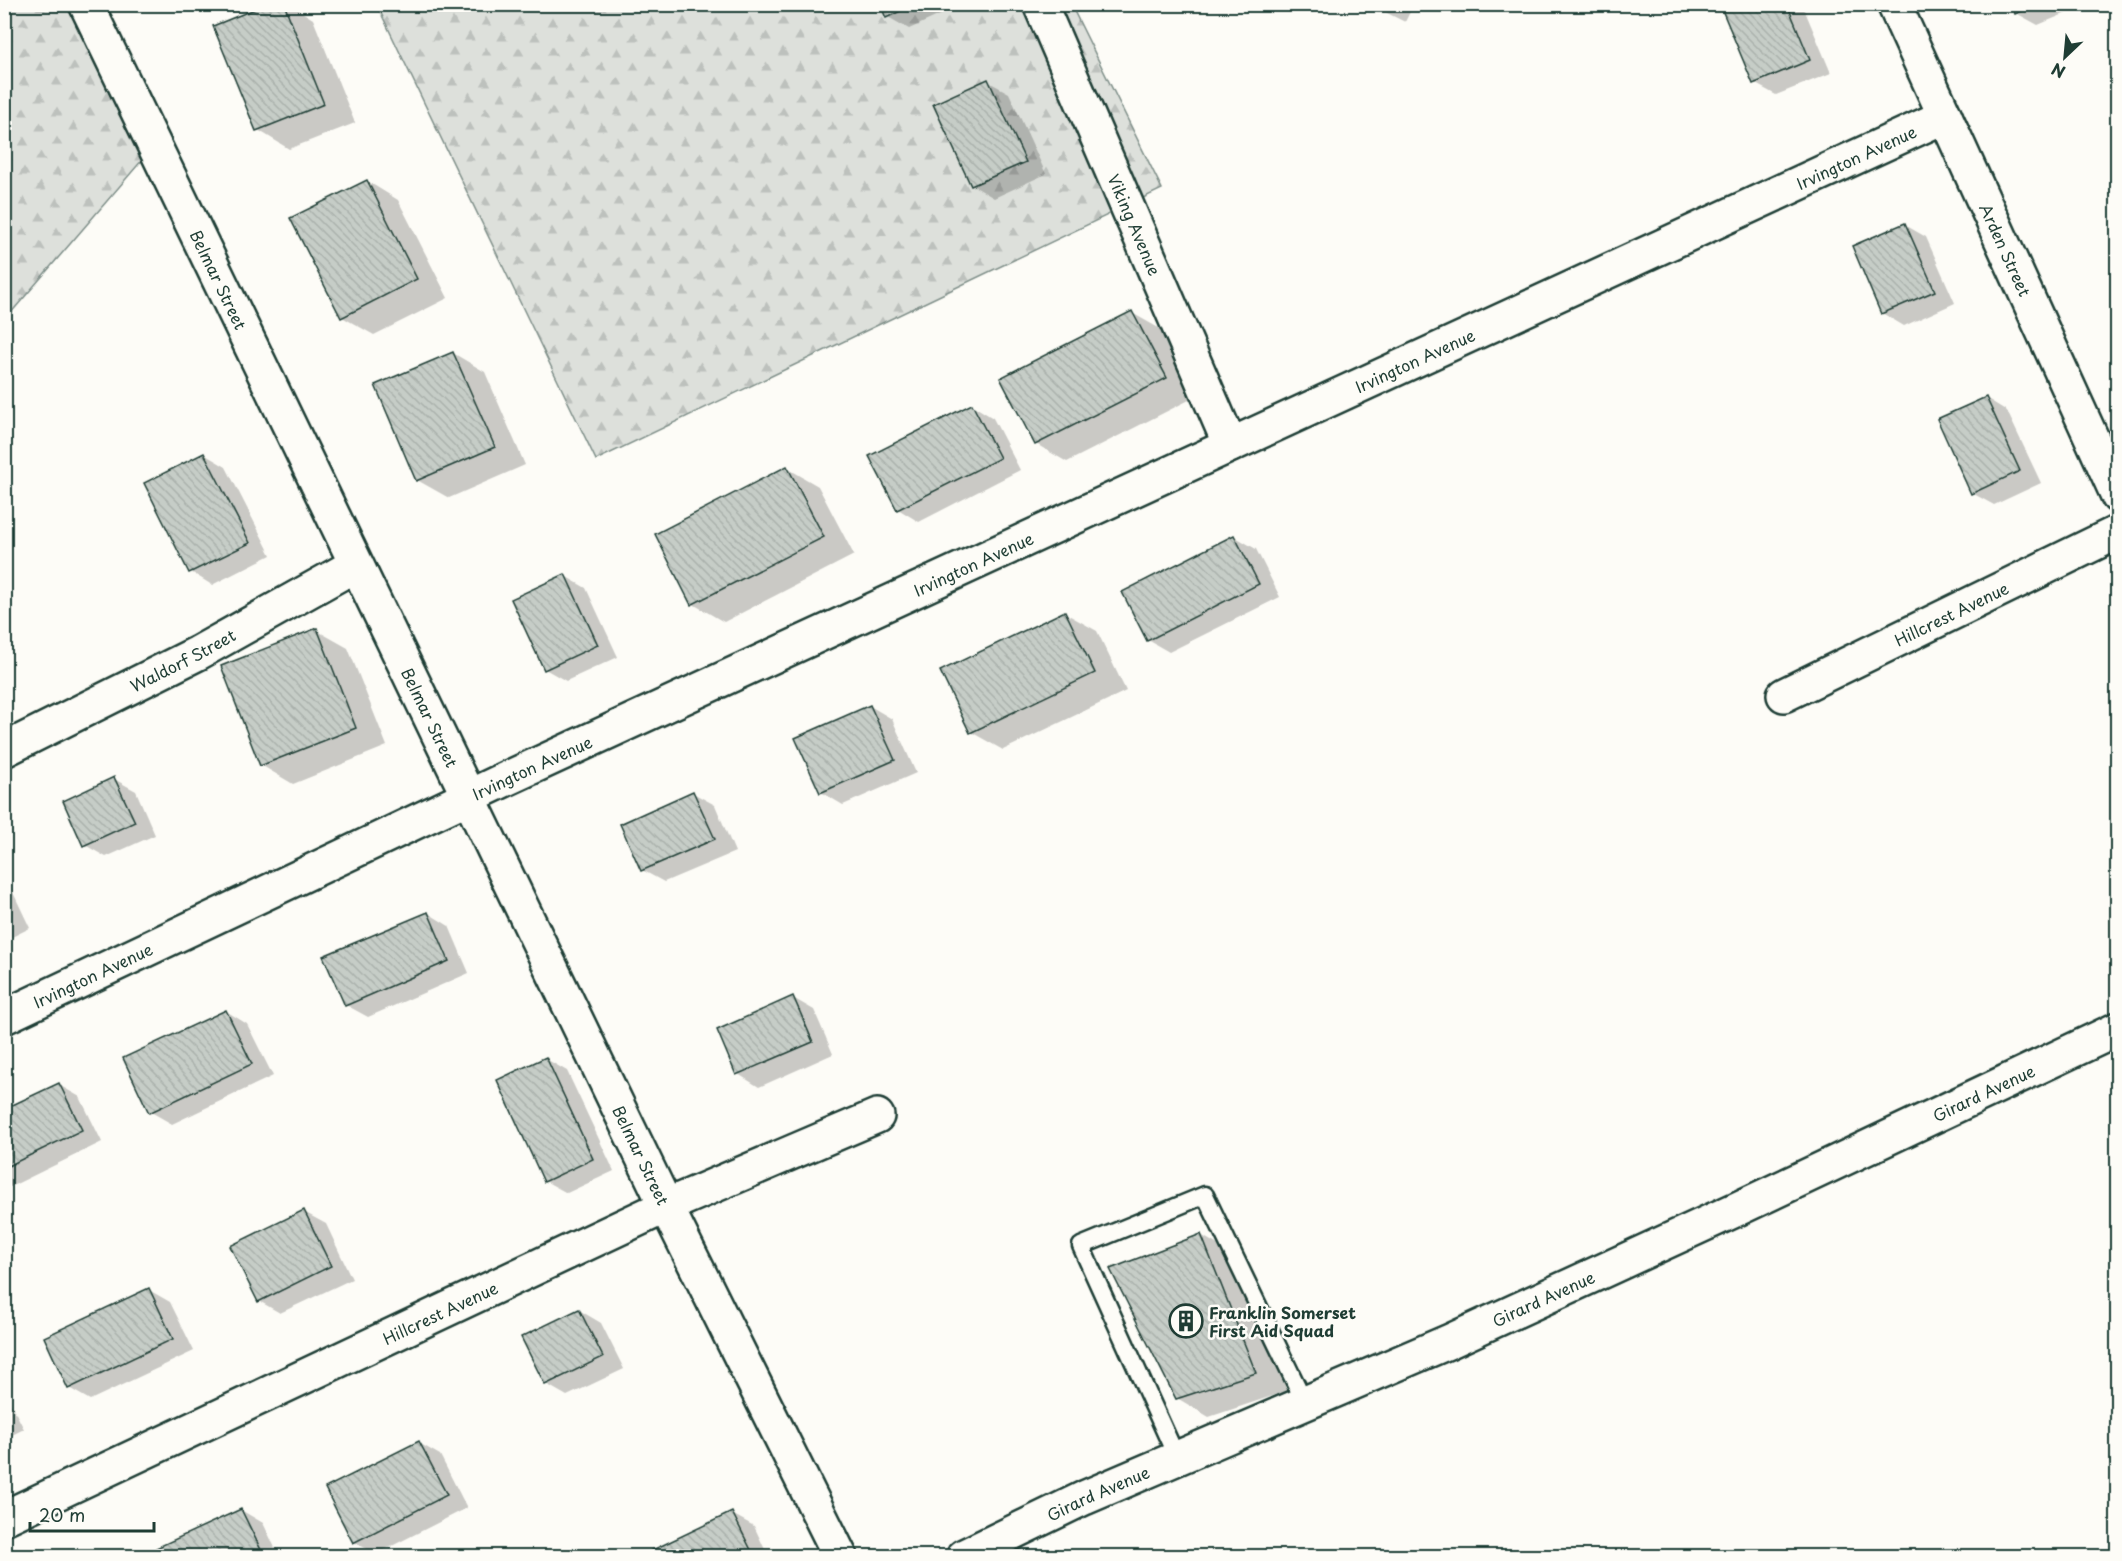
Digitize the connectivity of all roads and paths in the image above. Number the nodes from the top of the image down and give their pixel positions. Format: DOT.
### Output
graph roads {
  1 [pos="86,4"];
  2 [pos="1040,4"];
  3 [pos="1894,4"];
  4 [pos="1945,116"];
  5 [pos="1230,444"];
  6 [pos="2118,496"];
  7 [pos="2118,532"];
  8 [pos="356,565"];
  9 [pos="1784,695"];
  10 [pos="4,750"];
  11 [pos="468,797"];
  12 [pos="4,1017"];
  13 [pos="2118,1029"];
  14 [pos="877,1116"];
  15 [pos="666,1206"];
  16 [pos="1305,1403"];
  17 [pos="1177,1458"];
  18 [pos="4,1518"];
  19 [pos="840,1557"];
  20 [pos="964,1557"];
  1 -- 8 [label="street, Belmar Street"];
  2 -- 5 [label="street, Viking Avenue"];
  3 -- 4 [label="street, Arden Street"];
  4 -- 5 [label="street, Irvington Avenue"];
  4 -- 6 [label="street, Arden Street"];
  5 -- 11 [label="street, Irvington Avenue"];
  7 -- 9 [label="street, Hillcrest Avenue"];
  8 -- 10 [label="street, Waldorf Street"];
  8 -- 11 [label="street, Belmar Street"];
  11 -- 12 [label="street, Irvington Avenue"];
  11 -- 15 [label="street, Belmar Street"];
  13 -- 16 [label="street, Girard Avenue"];
  14 -- 15 [label="street, Hillcrest Avenue"];
  15 -- 18 [label="street, Hillcrest Avenue"];
  15 -- 19 [label="street, Belmar Street"];
  16 -- 17 [label="street, Girard Avenue"];
  16 -- 17 [label="lane"];
  17 -- 20 [label="street, Girard Avenue"];
}
